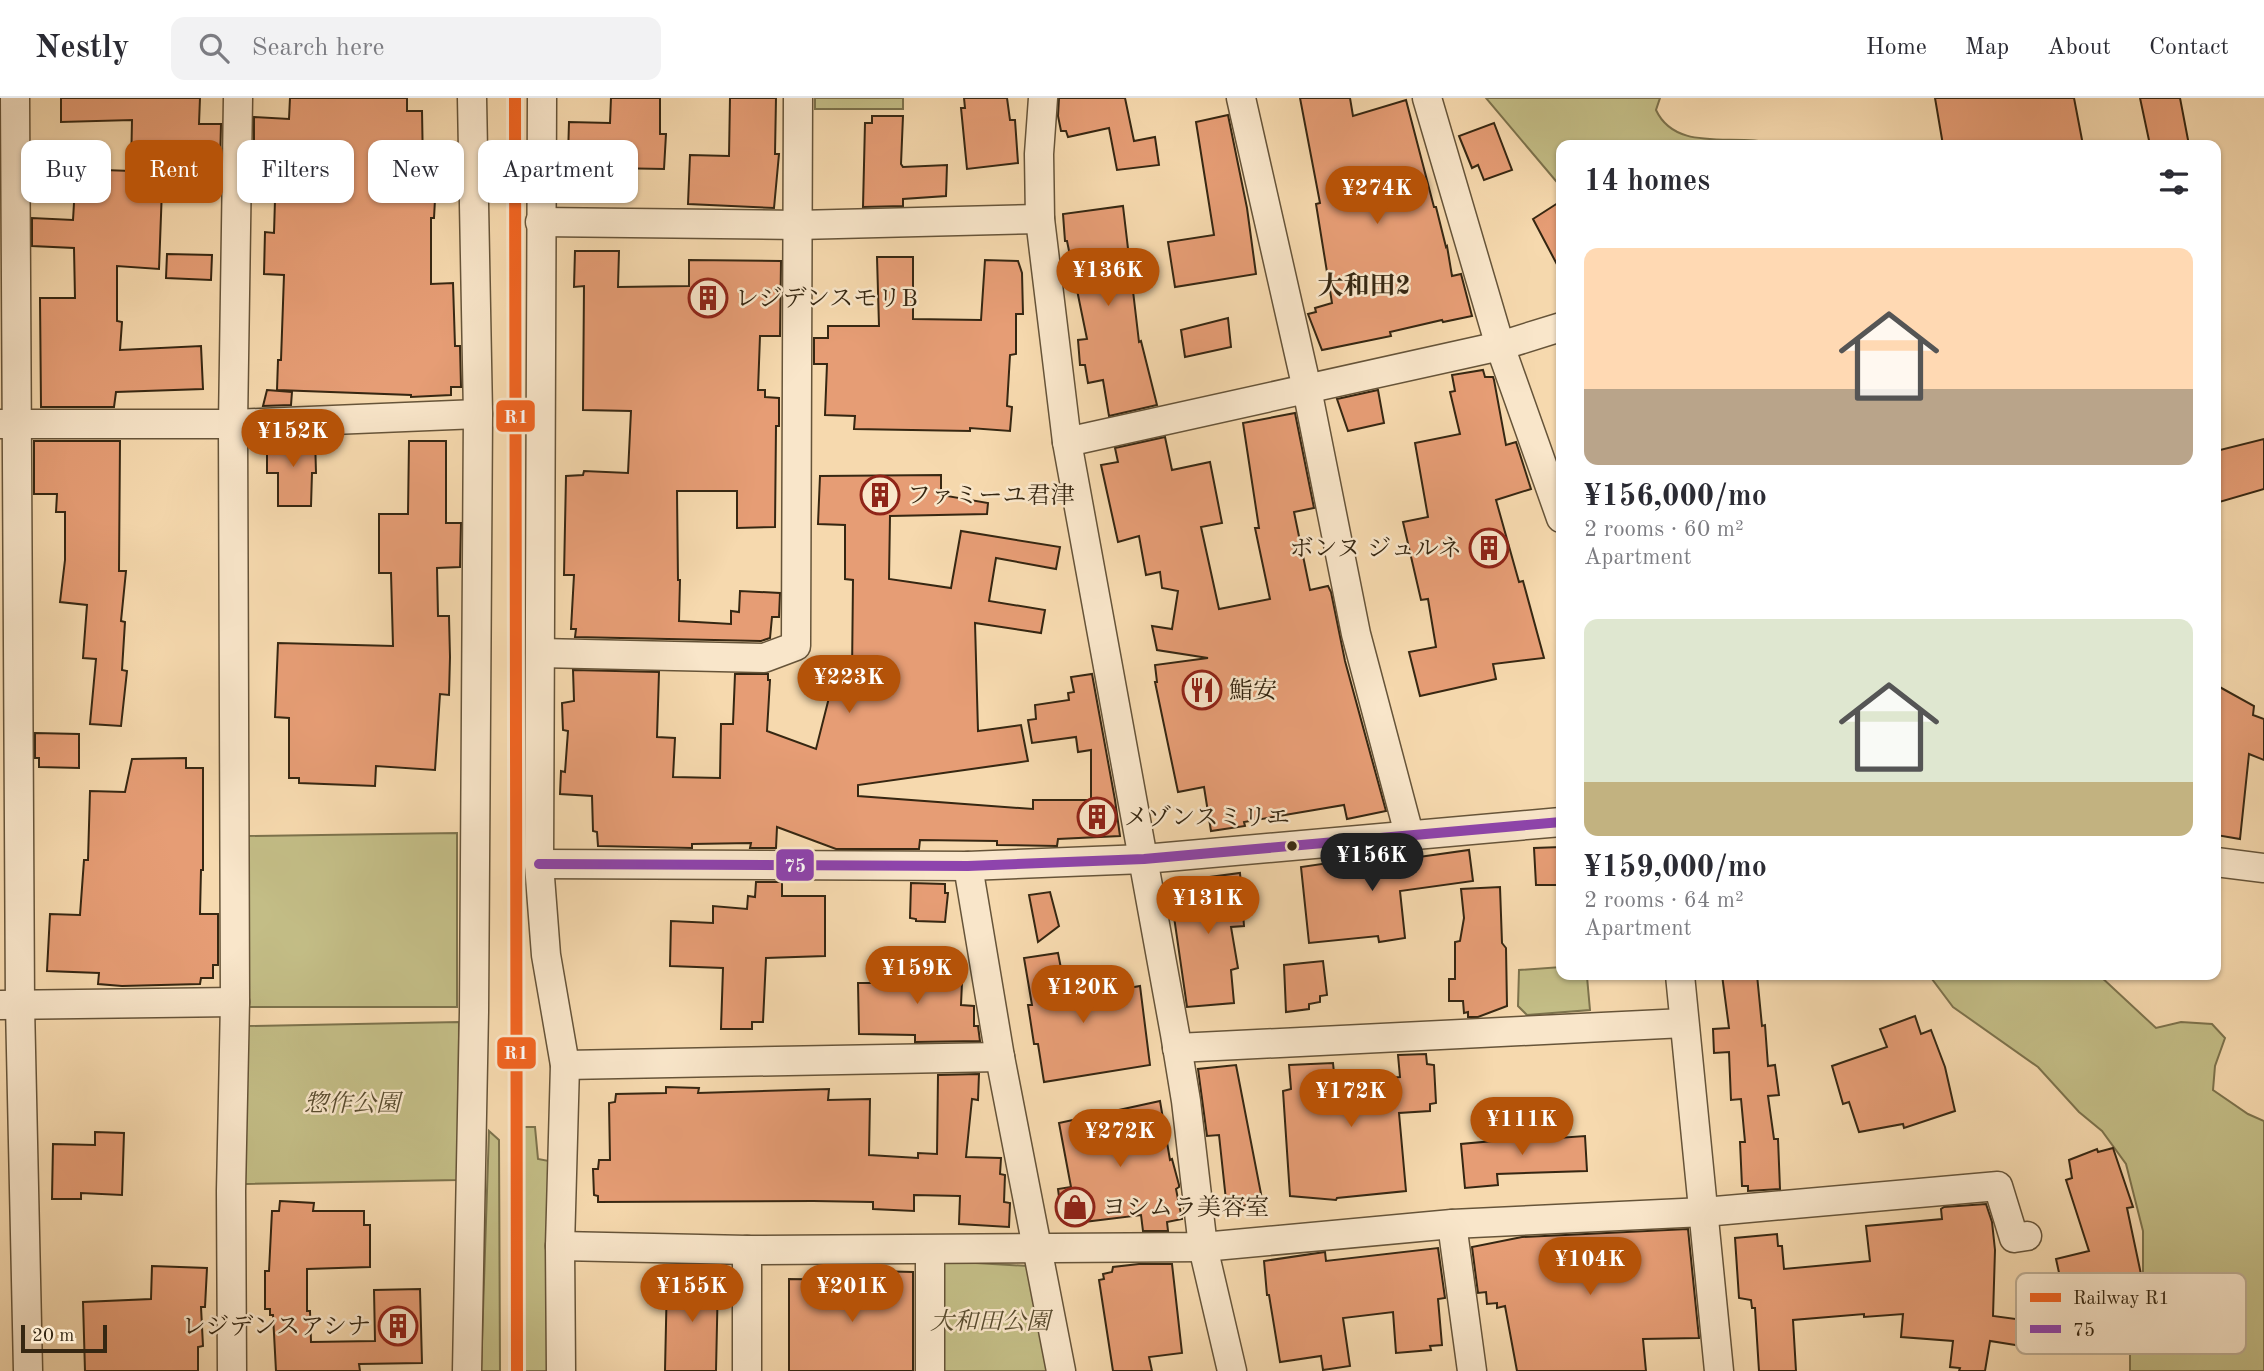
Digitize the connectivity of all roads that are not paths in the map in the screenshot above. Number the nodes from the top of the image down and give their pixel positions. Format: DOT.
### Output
graph roads {
  1 [pos="16,98"];
  2 [pos="238,98"];
  3 [pos="472,98"];
  4 [pos="542,98"];
  5 [pos="797,98"];
  6 [pos="1043,98"];
  7 [pos="1241,98"];
  8 [pos="1427,98"];
  9 [pos="1040,219"];
  10 [pos="540,222"];
  11 [pos="798,225"];
  12 [pos="1556,329"];
  13 [pos="1500,346"];
  14 [pos="1307,389"];
  15 [pos="478,414"];
  16 [pos="9,424"];
  17 [pos="233,424"];
  18 [pos="1067,442"];
  19 [pos="1556,504"];
  20 [pos="540,653"];
  21 [pos="1556,822"];
  22 [pos="1409,834"];
  23 [pos="1144,859"];
  24 [pos="2221,863"];
  25 [pos="539,864"];
  26 [pos="968,866"];
  27 [pos="2264,868"];
  28 [pos="1680,980"];
  29 [pos="235,1002"];
  30 [pos="10,1005"];
  31 [pos="1684,1023"];
  32 [pos="1177,1048"];
  33 [pos="1000,1057"];
  34 [pos="565,1065"];
  35 [pos="1704,1212"];
  36 [pos="1452,1224"];
  37 [pos="2027,1236"];
  38 [pos="560,1246"];
  39 [pos="1203,1247"];
  40 [pos="1037,1249"];
  41 [pos="747,1250"];
  42 [pos="930,1251"];
  43 [pos="28,1371"];
  44 [pos="232,1371"];
  45 [pos="467,1371"];
  46 [pos="561,1371"];
  47 [pos="747,1371"];
  48 [pos="930,1371"];
  49 [pos="1061,1371"];
  50 [pos="1232,1371"];
  51 [pos="1472,1371"];
  52 [pos="1719,1371"];
  1 -- 16 [label="street"];
  2 -- 17 [label="street"];
  3 -- 15 [label="street"];
  4 -- 10 [label="street"];
  5 -- 11 [label="street"];
  6 -- 9 [label="street"];
  7 -- 14 [label="street"];
  8 -- 13 [label="street"];
  9 -- 11 [label="street"];
  9 -- 18 [label="street"];
  10 -- 11 [label="street"];
  10 -- 20 [label="street"];
  11 -- 20 [label="street"];
  12 -- 13 [label="street"];
  13 -- 14 [label="street"];
  13 -- 19 [label="street"];
  14 -- 18 [label="street"];
  14 -- 22 [label="street"];
  15 -- 17 [label="street"];
  15 -- 45 [label="street"];
  16 -- 17 [label="street"];
  16 -- 30 [label="street"];
  17 -- 29 [label="street"];
  18 -- 23 [label="street"];
  20 -- 25 [label="street"];
  21 -- 22 [label="street"];
  22 -- 23 [label="street"];
  23 -- 26 [label="street"];
  23 -- 32 [label="street"];
  24 -- 27 [label="street"];
  25 -- 26 [label="street"];
  25 -- 34 [label="street"];
  26 -- 33 [label="street"];
  28 -- 31 [label="street"];
  29 -- 30 [label="street"];
  29 -- 44 [label="street"];
  30 -- 43 [label="street"];
  31 -- 32 [label="street"];
  31 -- 35 [label="street"];
  32 -- 39 [label="street"];
  33 -- 34 [label="street"];
  33 -- 40 [label="street"];
  34 -- 38 [label="street"];
  35 -- 36 [label="street"];
  35 -- 37 [label="street"];
  35 -- 52 [label="street"];
  36 -- 39 [label="street"];
  36 -- 51 [label="street"];
  38 -- 41 [label="street"];
  38 -- 46 [label="street"];
  39 -- 40 [label="street"];
  39 -- 50 [label="street"];
  40 -- 42 [label="street"];
  40 -- 49 [label="street"];
  41 -- 42 [label="street"];
  41 -- 47 [label="street"];
  42 -- 48 [label="street"];
}
